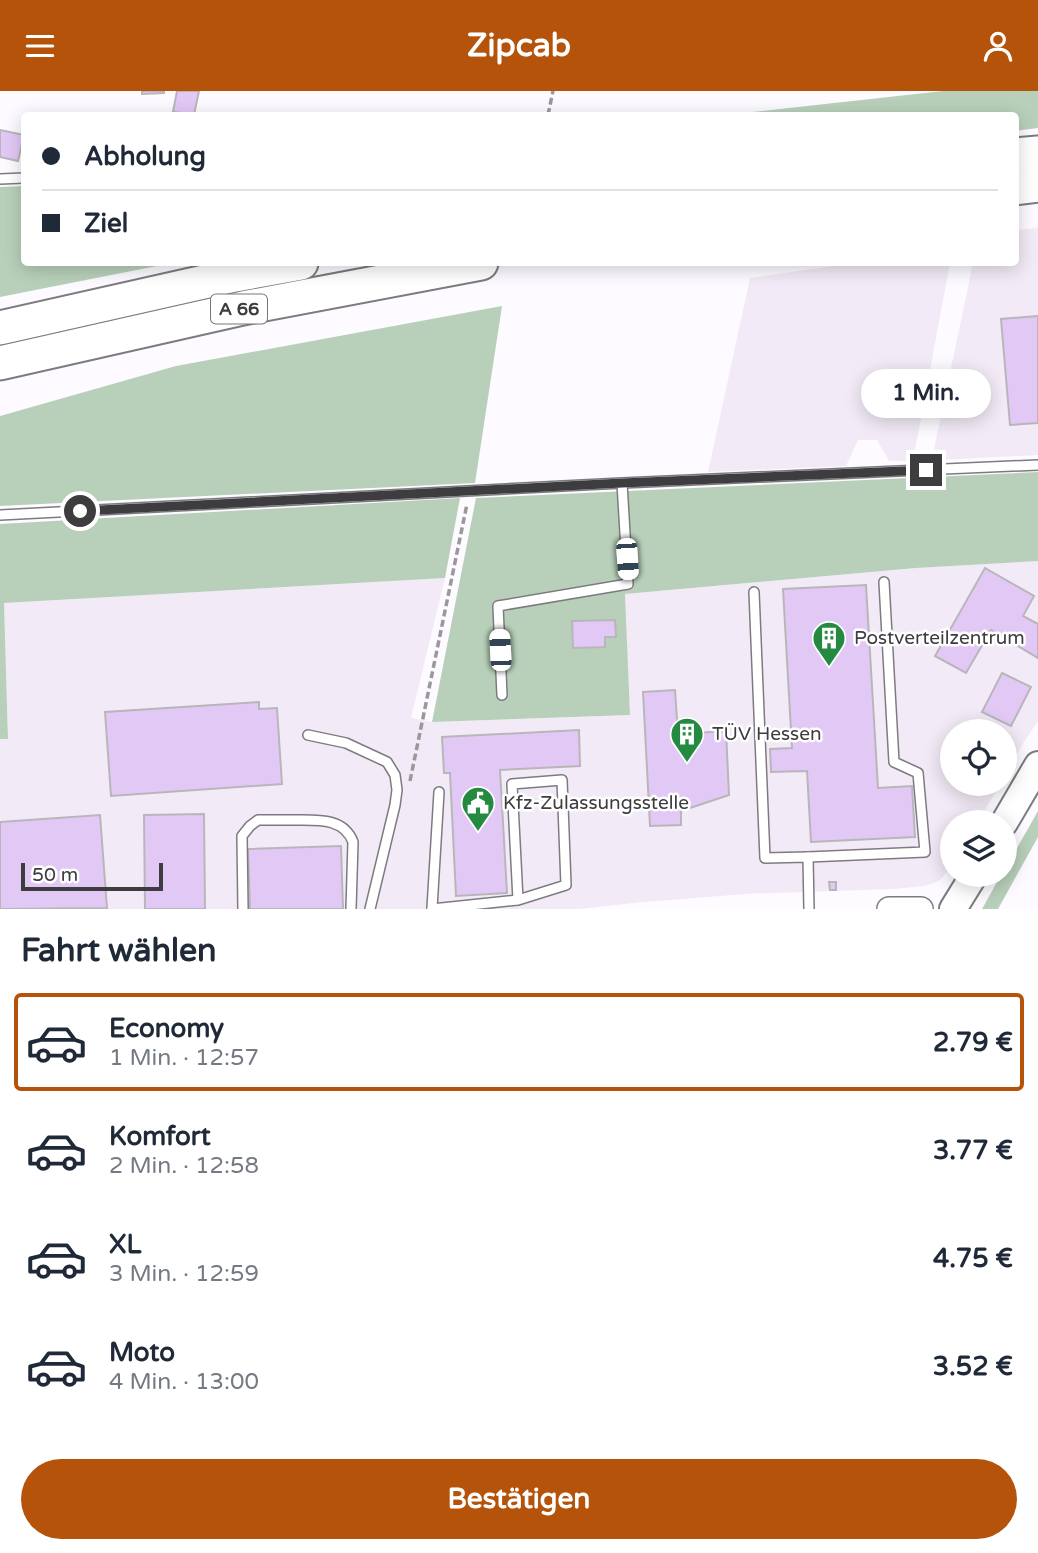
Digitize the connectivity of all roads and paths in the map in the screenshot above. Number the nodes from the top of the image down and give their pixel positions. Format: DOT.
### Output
graph roads {
  1 [pos="553,91"];
  2 [pos="549,112"];
  3 [pos="1038,153"];
  4 [pos="1019,155"];
  5 [pos="21,178"];
  6 [pos="0,179"];
  7 [pos="1038,185"];
  8 [pos="1019,187"];
  9 [pos="284,266"];
  10 [pos="465,266"];
  11 [pos="0,328"];
  12 [pos="0,363"];
  13 [pos="1038,465"];
  14 [pos="622,483"];
  15 [pos="470,491"];
  16 [pos="0,515"];
  17 [pos="884,582"];
  18 [pos="754,592"];
  19 [pos="502,695"];
  20 [pos="308,735"];
  21 [pos="1038,765"];
  22 [pos="409,788"];
  23 [pos="439,792"];
  24 [pos="1012,810"];
  25 [pos="808,857"];
  26 [pos="967,887"];
  27 [pos="518,900"];
  28 [pos="243,909"];
  29 [pos="351,909"];
  30 [pos="370,909"];
  31 [pos="432,909"];
  32 [pos="809,909"];
  33 [pos="889,909"];
  34 [pos="921,909"];
  35 [pos="953,909"];
  1 -- 2 [label="path"];
  3 -- 4 [label="highway"];
  5 -- 6 [label="lane"];
  7 -- 8 [label="highway"];
  9 -- 11 [label="highway, A 66"];
  10 -- 12 [label="highway, A 66"];
  13 -- 14 [label="lane"];
  14 -- 15 [label="lane"];
  14 -- 19 [label="lane"];
  15 -- 16 [label="lane"];
  15 -- 22 [label="path"];
  17 -- 25 [label="lane"];
  18 -- 25 [label="lane"];
  20 -- 30 [label="lane"];
  21 -- 24 [label="main road"];
  23 -- 31 [label="lane"];
  25 -- 32 [label="lane"];
  26 -- 35 [label="main road"];
  27 -- 27 [label="lane"];
  27 -- 31 [label="lane"];
  28 -- 29 [label="lane"];
  33 -- 34 [label="street"];
}
